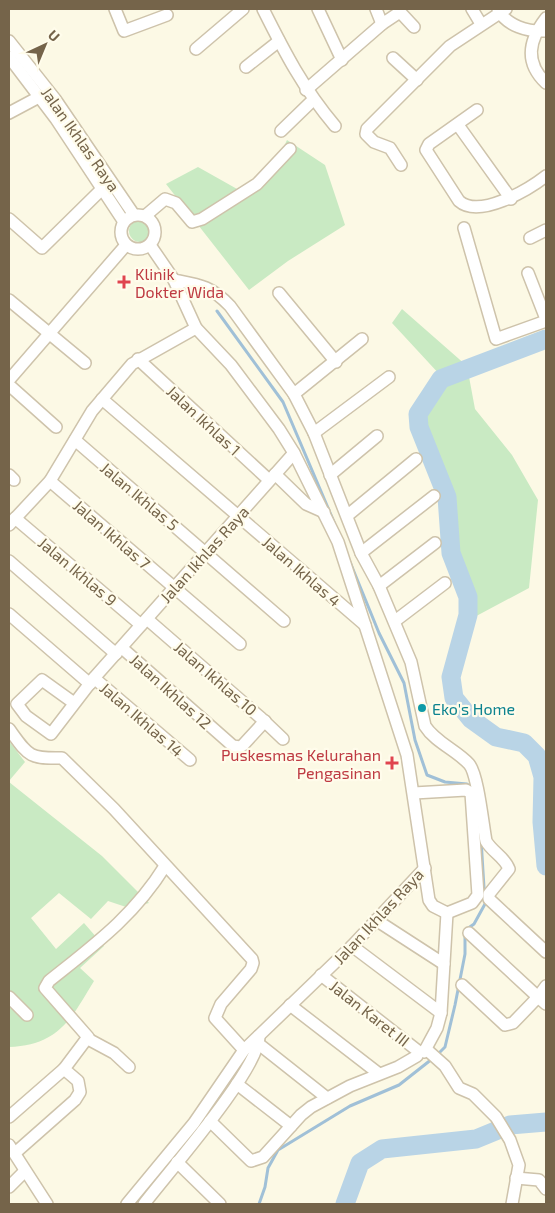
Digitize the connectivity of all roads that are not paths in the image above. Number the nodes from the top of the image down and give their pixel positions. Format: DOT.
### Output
graph roads {
  1 [pos="115,9"];
  2 [pos="243,9"];
  3 [pos="263,9"];
  4 [pos="318,9"];
  5 [pos="376,9"];
  6 [pos="472,9"];
  7 [pos="501,10"];
  8 [pos="166,15"];
  9 [pos="546,18"];
  10 [pos="382,24"];
  11 [pos="481,24"];
  12 [pos="414,27"];
  13 [pos="541,32"];
  14 [pos="9,41"];
  15 [pos="279,41"];
  16 [pos="196,49"];
  17 [pos="9,57"];
  18 [pos="393,58"];
  19 [pos="342,60"];
  20 [pos="246,67"];
  21 [pos="417,80"];
  22 [pos="546,83"];
  23 [pos="310,95"];
  24 [pos="40,97"];
  25 [pos="477,110"];
  26 [pos="9,113"];
  27 [pos="458,124"];
  28 [pos="336,126"];
  29 [pos="281,131"];
  30 [pos="290,149"];
  31 [pos="400,165"];
  32 [pos="546,176"];
  33 [pos="103,188"];
  34 [pos="511,199"];
  35 [pos="140,215"];
  36 [pos="9,219"];
  37 [pos="124,222"];
  38 [pos="464,228"];
  39 [pos="546,230"];
  40 [pos="530,238"];
  41 [pos="126,245"];
  42 [pos="150,245"];
  43 [pos="528,273"];
  44 [pos="174,280"];
  45 [pos="279,294"];
  46 [pos="9,300"];
  47 [pos="546,320"];
  48 [pos="196,328"];
  49 [pos="49,333"];
  50 [pos="362,339"];
  51 [pos="138,359"];
  52 [pos="336,362"];
  53 [pos="85,363"];
  54 [pos="389,377"];
  55 [pos="9,380"];
  56 [pos="9,385"];
  57 [pos="294,394"];
  58 [pos="102,399"];
  59 [pos="56,427"];
  60 [pos="314,433"];
  61 [pos="377,436"];
  62 [pos="74,440"];
  63 [pos="294,453"];
  64 [pos="416,459"];
  65 [pos="330,475"];
  66 [pos="272,477"];
  67 [pos="50,481"];
  68 [pos="434,496"];
  69 [pos="324,512"];
  70 [pos="238,515"];
  71 [pos="348,515"];
  72 [pos="12,521"];
  73 [pos="436,543"];
  74 [pos="205,552"];
  75 [pos="361,553"];
  76 [pos="9,561"];
  77 [pos="445,583"];
  78 [pos="379,586"];
  79 [pos="173,587"];
  80 [pos="9,614"];
  81 [pos="284,621"];
  82 [pos="395,621"];
  83 [pos="144,622"];
  84 [pos="366,626"];
  85 [pos="240,644"];
  86 [pos="119,651"];
  87 [pos="92,681"];
  88 [pos="74,703"];
  89 [pos="265,721"];
  90 [pos="9,729"];
  91 [pos="283,739"];
  92 [pos="190,760"];
  93 [pos="414,793"];
  94 [pos="165,866"];
  95 [pos="425,868"];
  96 [pos="447,913"];
  97 [pos="376,920"];
  98 [pos="470,933"];
  99 [pos="352,946"];
  100 [pos="546,952"];
  101 [pos="444,964"];
  102 [pos="321,975"];
  103 [pos="462,985"];
  104 [pos="546,986"];
  105 [pos="9,997"];
  106 [pos="542,1001"];
  107 [pos="290,1005"];
  108 [pos="441,1013"];
  109 [pos="27,1016"];
  110 [pos="88,1039"];
  111 [pos="259,1041"];
  112 [pos="244,1050"];
  113 [pos="425,1051"];
  114 [pos="129,1068"];
  115 [pos="64,1069"];
  116 [pos="378,1073"];
  117 [pos="237,1084"];
  118 [pos="327,1098"];
  119 [pos="9,1117"];
  120 [pos="210,1121"];
  121 [pos="291,1126"];
  122 [pos="12,1149"];
  123 [pos="177,1162"];
  124 [pos="25,1171"];
  125 [pos="516,1178"];
  126 [pos="9,1187"];
  127 [pos="546,1189"];
  128 [pos="148,1203"];
  129 [pos="46,1204"];
  130 [pos="127,1204"];
  131 [pos="220,1204"];
  132 [pos="512,1204"];
  1 -- 8 [label="street"];
  2 -- 16 [label="street"];
  3 -- 15 [label="street"];
  4 -- 19 [label="street"];
  5 -- 10 [label="street"];
  6 -- 11 [label="street"];
  7 -- 11 [label="street"];
  7 -- 13 [label="street"];
  9 -- 13 [label="street"];
  10 -- 12 [label="street"];
  10 -- 19 [label="street"];
  11 -- 21 [label="street"];
  13 -- 22 [label="street"];
  14 -- 35 [label="street, Jalan Ikhlas Raya"];
  15 -- 20 [label="street"];
  15 -- 23 [label="street"];
  17 -- 24 [label="street"];
  18 -- 21 [label="street"];
  19 -- 23 [label="street"];
  21 -- 31 [label="street"];
  23 -- 28 [label="street"];
  23 -- 29 [label="street"];
  24 -- 26 [label="street"];
  24 -- 33 [label="street"];
  25 -- 27 [label="street"];
  27 -- 34 [label="street"];
  27 -- 34 [label="street"];
  30 -- 35 [label="street"];
  32 -- 34 [label="street"];
  33 -- 36 [label="street"];
  33 -- 37 [label="street"];
  35 -- 37 [label="street"];
  35 -- 42 [label="street, Jalan Ikhlas Raya"];
  37 -- 41 [label="street"];
  38 -- 47 [label="street"];
  39 -- 40 [label="street"];
  41 -- 42 [label="street"];
  41 -- 49 [label="street"];
  42 -- 44 [label="street, Jalan Ikhlas Raya"];
  43 -- 47 [label="street"];
  44 -- 48 [label="street, Jalan Ikhlas Raya"];
  44 -- 57 [label="street"];
  45 -- 52 [label="street"];
  46 -- 49 [label="street"];
  48 -- 51 [label="street"];
  48 -- 63 [label="street, Jalan Ikhlas Raya"];
  49 -- 53 [label="street"];
  49 -- 55 [label="street"];
  50 -- 52 [label="street"];
  51 -- 58 [label="street"];
  51 -- 66 [label="street, Jalan Ikhlas 1"];
  52 -- 57 [label="street"];
  54 -- 60 [label="street"];
  56 -- 59 [label="street"];
  57 -- 60 [label="street"];
  58 -- 62 [label="street"];
  58 -- 70 [label="street, Jalan Ikhlas 4"];
  60 -- 65 [label="street"];
  61 -- 65 [label="street"];
  62 -- 67 [label="street"];
  62 -- 74 [label="street, Jalan Ikhlas 5"];
  63 -- 66 [label="street, Jalan Ikhlas Raya"];
  63 -- 69 [label="street, Jalan Ikhlas Raya"];
  64 -- 71 [label="street"];
  65 -- 71 [label="street"];
  66 -- 69 [label="street, Jalan Ikhlas 1"];
  66 -- 70 [label="street, Jalan Ikhlas Raya"];
  67 -- 72 [label="street"];
  67 -- 79 [label="street, Jalan Ikhlas 7"];
  68 -- 75 [label="street"];
  69 -- 84 [label="street, Jalan Ikhlas Raya"];
  70 -- 74 [label="street, Jalan Ikhlas Raya"];
  70 -- 84 [label="street, Jalan Ikhlas 4"];
  71 -- 75 [label="street"];
  72 -- 83 [label="street, Jalan Ikhlas 9"];
  73 -- 78 [label="street"];
  74 -- 79 [label="street, Jalan Ikhlas Raya"];
  74 -- 81 [label="street, Jalan Ikhlas 5"];
  75 -- 78 [label="street"];
  76 -- 86 [label="street"];
  77 -- 82 [label="street"];
  78 -- 82 [label="street"];
  79 -- 83 [label="street, Jalan Ikhlas Raya"];
  79 -- 85 [label="street, Jalan Ikhlas 7"];
  80 -- 87 [label="street, Jalan Ikhlas 14"];
  82 -- 100 [label="street"];
  83 -- 86 [label="street, Jalan Ikhlas Raya"];
  83 -- 89 [label="street, Jalan Ikhlas 10"];
  84 -- 93 [label="street, Jalan Ikhlas Raya"];
  86 -- 87 [label="street, Jalan Ikhlas Raya"];
  86 -- 89 [label="street, Jalan Ikhlas 12"];
  87 -- 88 [label="street, Jalan Ikhlas Raya"];
  87 -- 92 [label="street, Jalan Ikhlas 14"];
  88 -- 88 [label="street, Jalan Ikhlas Raya"];
  89 -- 91 [label="street, Jalan Ikhlas 10"];
  90 -- 94 [label="street"];
  93 -- 95 [label="street, Jalan Ikhlas Raya"];
  93 -- 96 [label="street"];
  94 -- 110 [label="street"];
  94 -- 112 [label="street"];
  95 -- 96 [label="street"];
  95 -- 97 [label="street, Jalan Ikhlas Raya"];
  96 -- 101 [label="street"];
  97 -- 99 [label="street, Jalan Ikhlas Raya"];
  97 -- 101 [label="street"];
  98 -- 106 [label="street"];
  99 -- 102 [label="street, Jalan Ikhlas Raya"];
  99 -- 108 [label="street"];
  101 -- 108 [label="street"];
  102 -- 107 [label="street, Jalan Ikhlas Raya"];
  102 -- 113 [label="street, Jalan Karet III"];
  103 -- 106 [label="street"];
  104 -- 106 [label="street"];
  105 -- 109 [label="street"];
  107 -- 111 [label="street, Jalan Ikhlas Raya"];
  107 -- 116 [label="street"];
  108 -- 113 [label="street"];
  110 -- 114 [label="street"];
  110 -- 115 [label="street"];
  111 -- 112 [label="street, Jalan Ikhlas Raya"];
  111 -- 117 [label="street"];
  111 -- 118 [label="street"];
  112 -- 130 [label="street, Jalan Ikhlas Raya"];
  113 -- 116 [label="street"];
  113 -- 125 [label="street, Jalan Karet III"];
  115 -- 119 [label="street"];
  115 -- 122 [label="street"];
  116 -- 118 [label="street"];
  117 -- 120 [label="street"];
  117 -- 121 [label="street"];
  118 -- 121 [label="street"];
  120 -- 121 [label="street"];
  120 -- 123 [label="street"];
  122 -- 124 [label="street"];
  123 -- 128 [label="street"];
  123 -- 131 [label="street"];
  124 -- 126 [label="street"];
  124 -- 129 [label="street"];
  125 -- 127 [label="street"];
  125 -- 132 [label="street, Jalan Karet III"];
}
